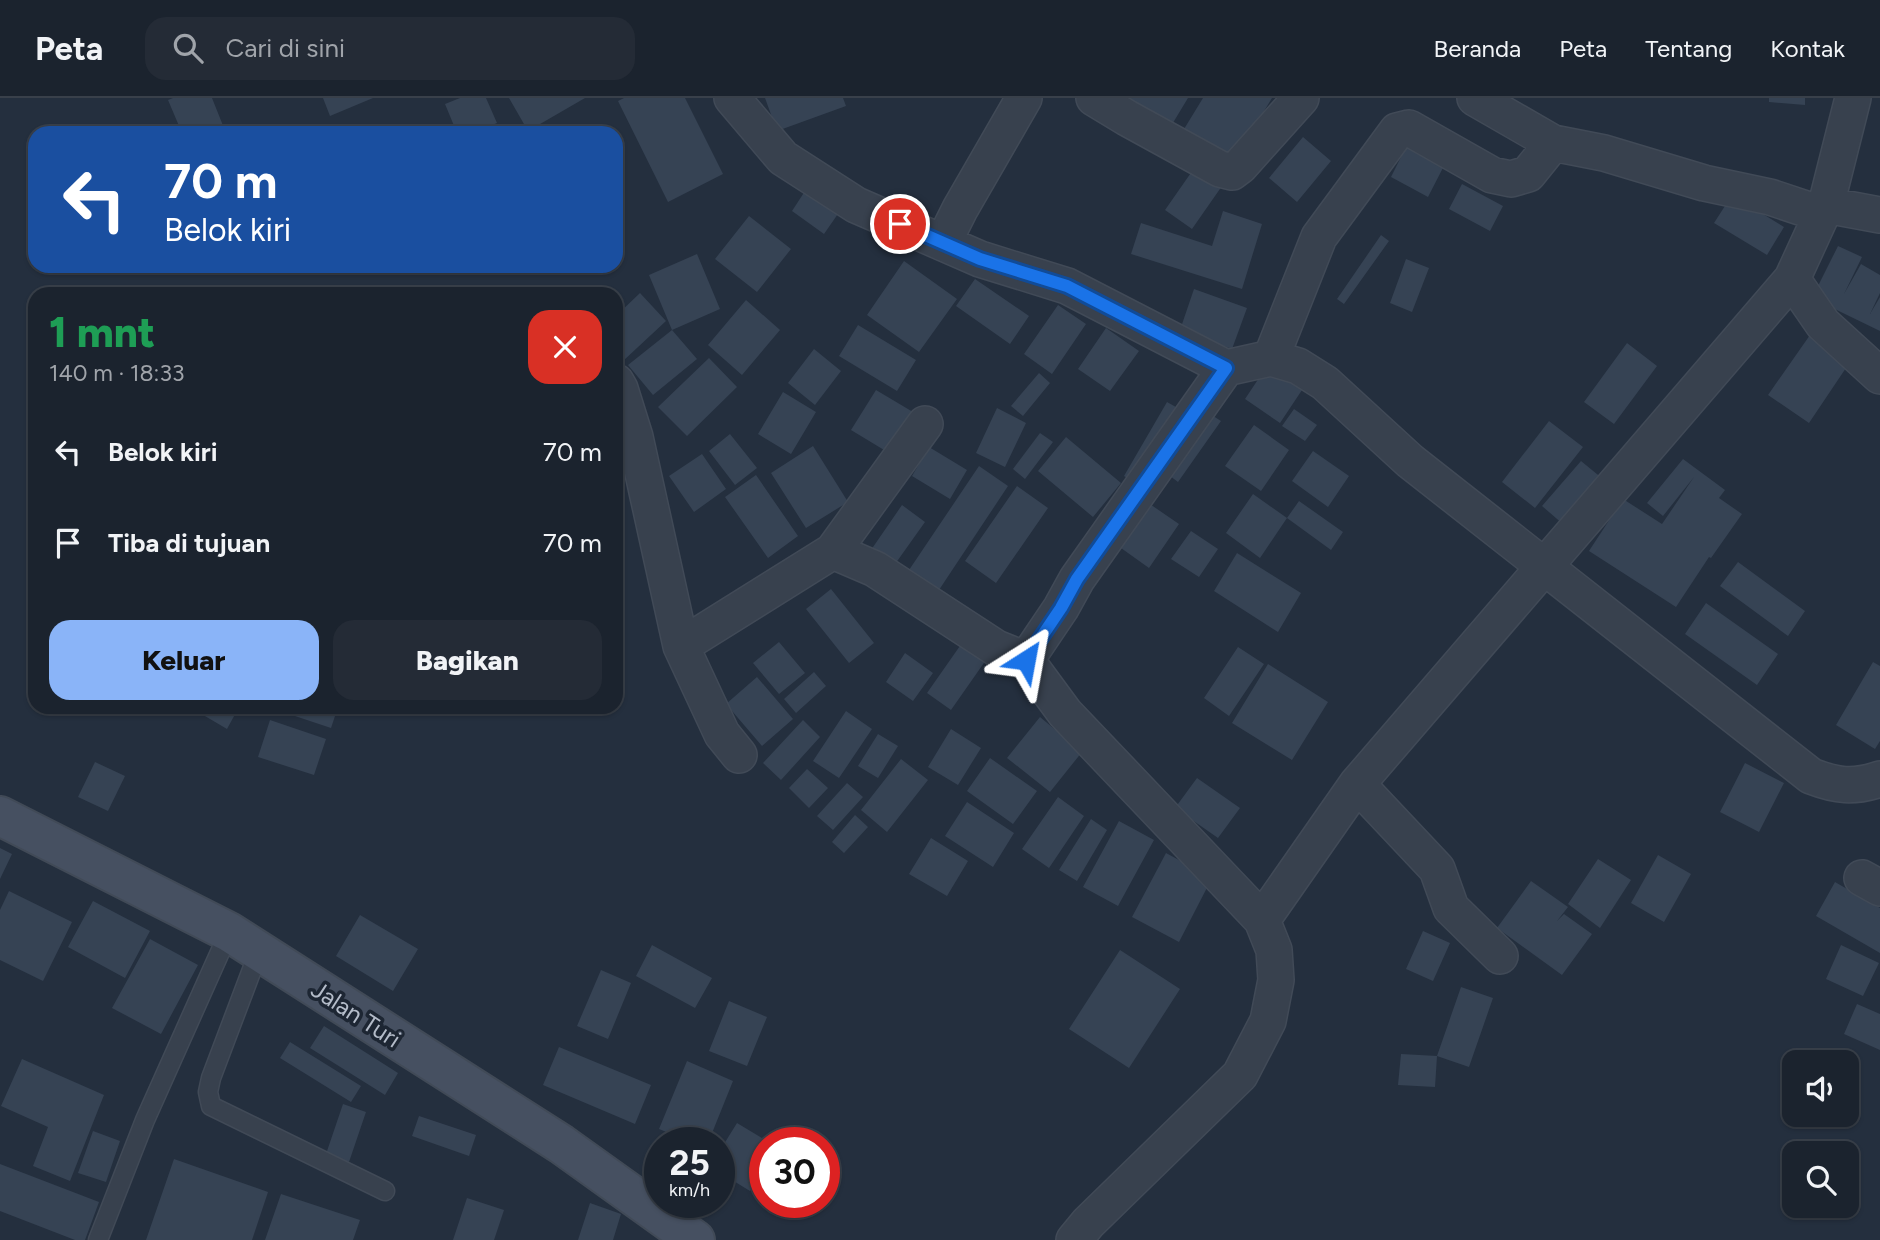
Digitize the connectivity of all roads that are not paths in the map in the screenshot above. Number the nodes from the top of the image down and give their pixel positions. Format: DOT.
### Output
graph roads {
  1 [pos="732,98"];
  2 [pos="1024,98"];
  3 [pos="1094,98"];
  4 [pos="1301,98"];
  5 [pos="1475,98"];
  6 [pos="1853,98"];
  7 [pos="1553,143"];
  8 [pos="1824,209"];
  9 [pos="1880,215"];
  10 [pos="943,243"];
  11 [pos="1792,279"];
  12 [pos="1271,358"];
  13 [pos="1226,368"];
  14 [pos="1880,376"];
  15 [pos="623,399"];
  16 [pos="925,425"];
  17 [pos="834,551"];
  18 [pos="1544,566"];
  19 [pos="681,646"];
  20 [pos="1026,660"];
  21 [pos="739,755"];
  22 [pos="1880,779"];
  23 [pos="1357,784"];
  24 [pos="0,816"];
  25 [pos="1262,920"];
  26 [pos="244,942"];
  27 [pos="1500,956"];
  28 [pos="385,1191"];
  29 [pos="98,1240"];
  30 [pos="695,1240"];
  31 [pos="1074,1240"];
  1 -- 10 [label="street"];
  2 -- 10 [label="street"];
  3 -- 4 [label="street"];
  5 -- 7 [label="street"];
  6 -- 8 [label="street"];
  7 -- 8 [label="street"];
  7 -- 12 [label="street"];
  8 -- 9 [label="street"];
  8 -- 11 [label="street"];
  10 -- 13 [label="street"];
  11 -- 14 [label="street"];
  11 -- 18 [label="street"];
  12 -- 13 [label="street"];
  12 -- 18 [label="street"];
  13 -- 20 [label="street"];
  15 -- 19 [label="street"];
  16 -- 17 [label="street"];
  17 -- 19 [label="street"];
  17 -- 20 [label="street"];
  18 -- 22 [label="street"];
  18 -- 23 [label="street"];
  19 -- 21 [label="street"];
  20 -- 25 [label="street"];
  23 -- 25 [label="street"];
  23 -- 27 [label="street"];
  24 -- 26 [label="main road, Jalan Turi"];
  25 -- 31 [label="street"];
  26 -- 28 [label="lane"];
  26 -- 29 [label="lane"];
  26 -- 30 [label="main road, Jalan Turi"];
}
